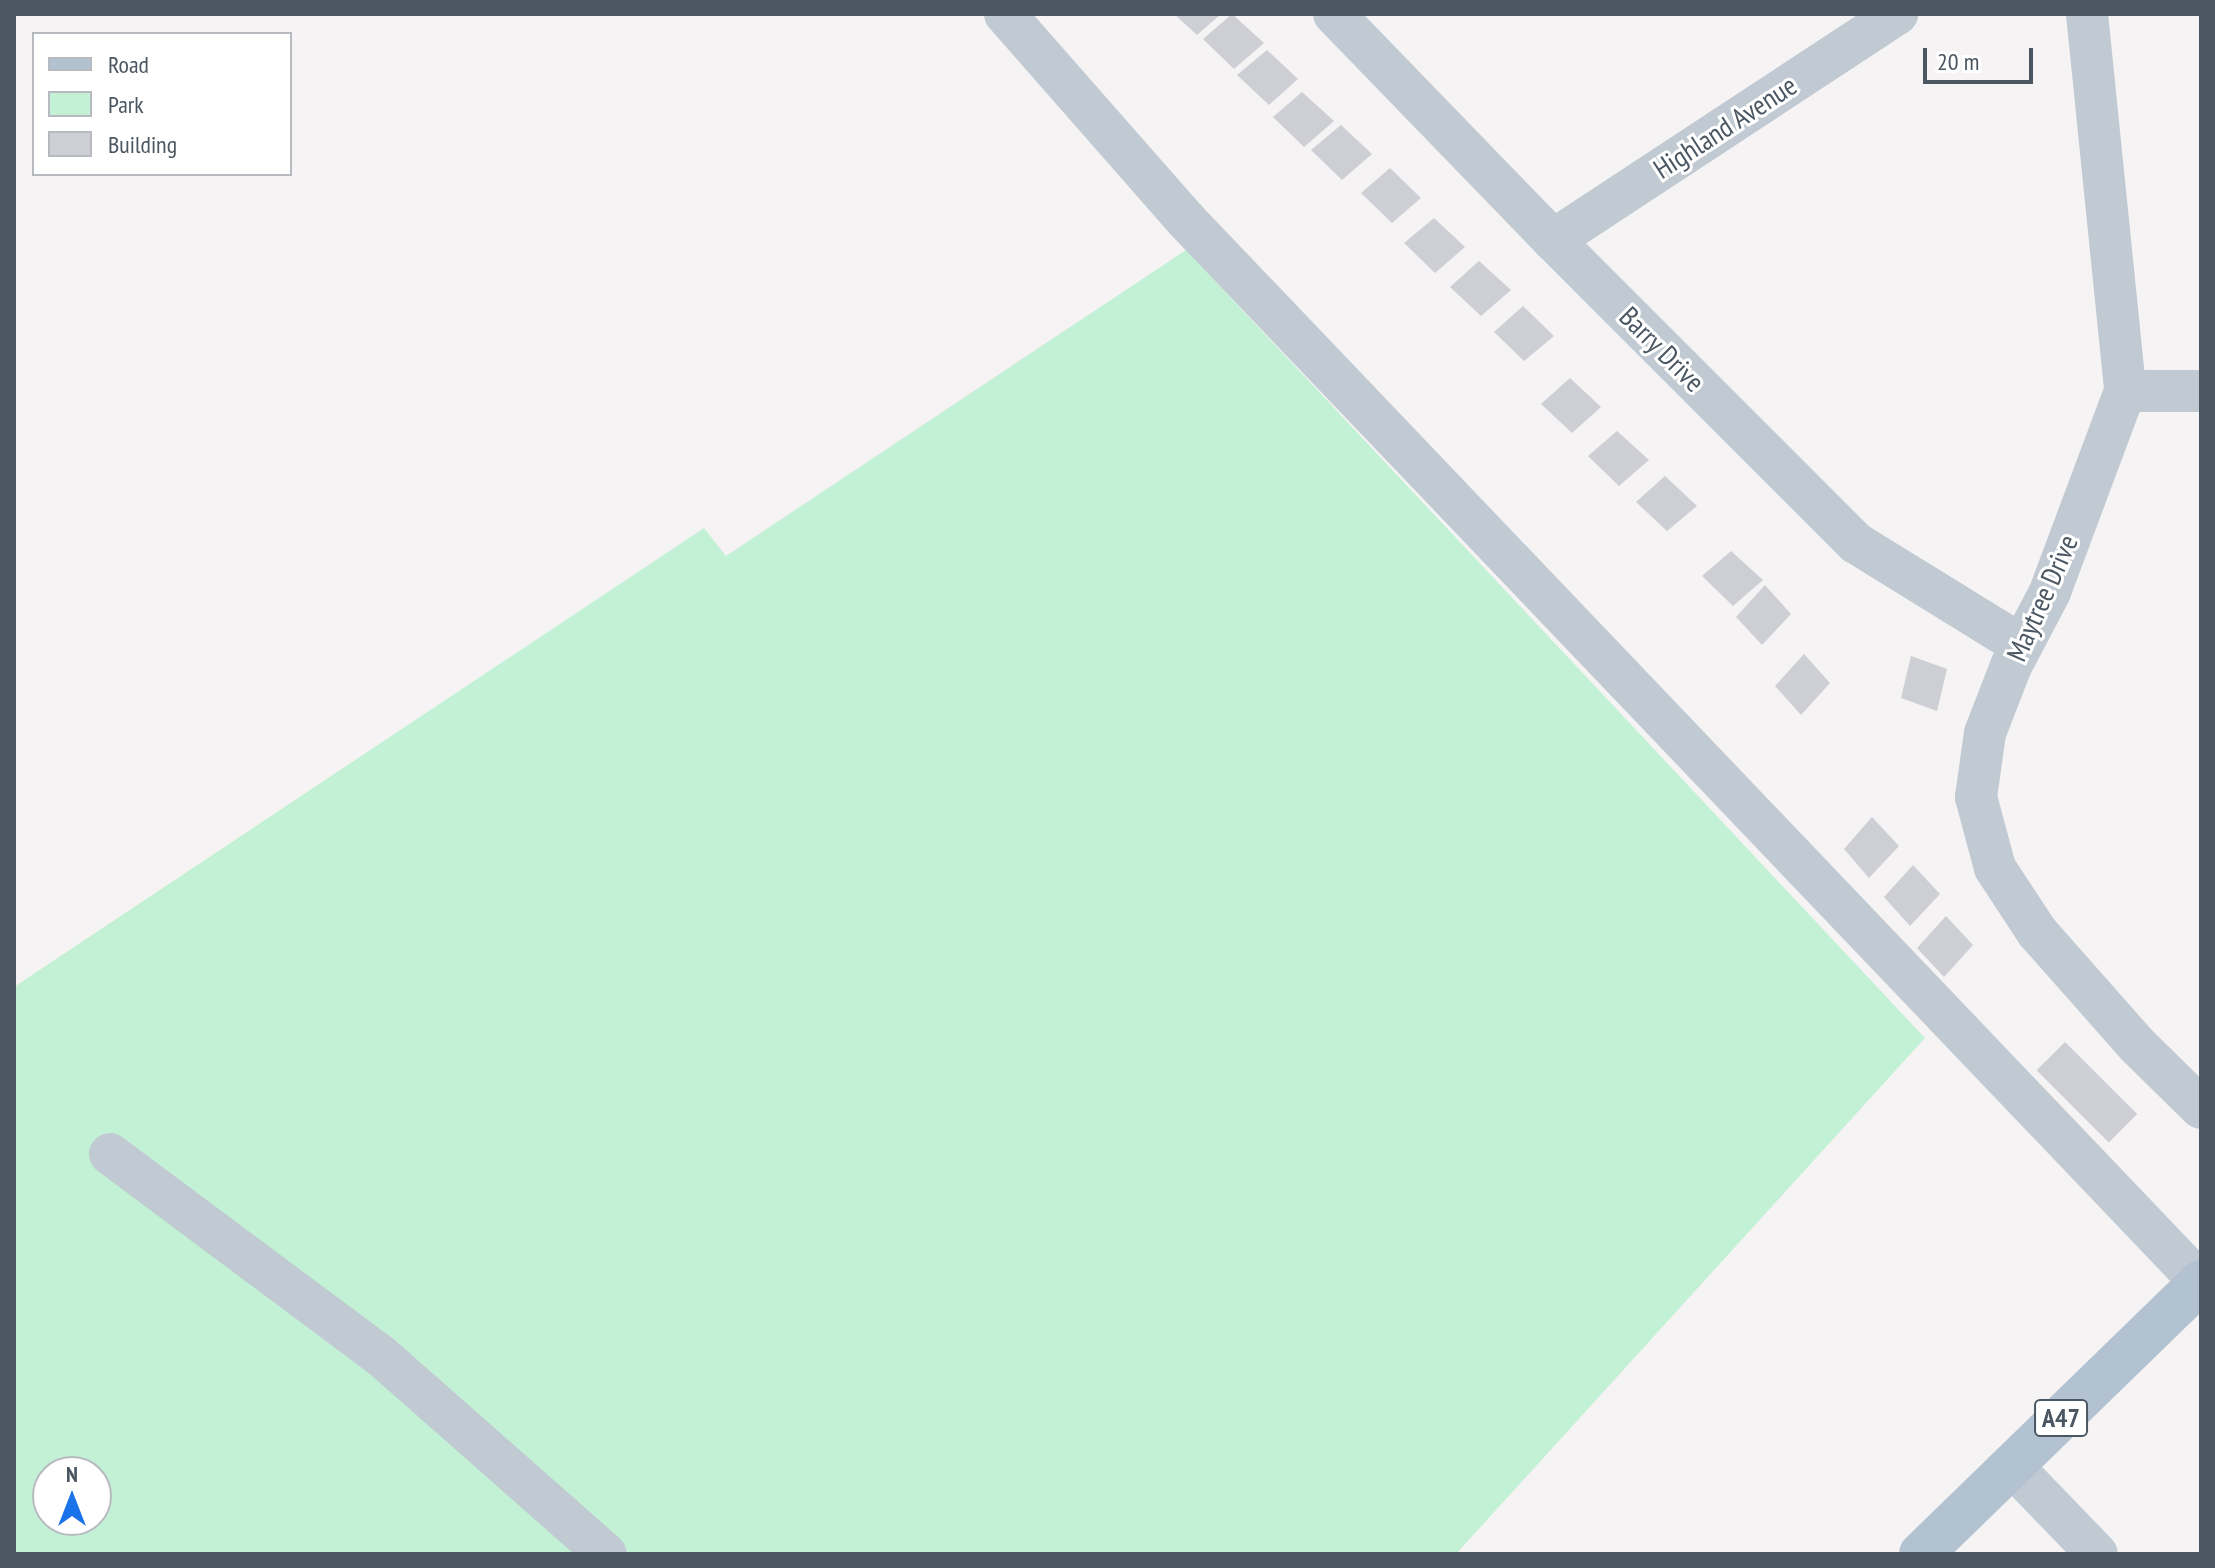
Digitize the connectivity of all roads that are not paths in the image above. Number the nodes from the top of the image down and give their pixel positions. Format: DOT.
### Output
graph roads {
  1 [pos="1005,14"];
  2 [pos="1334,14"];
  3 [pos="1897,14"];
  4 [pos="2087,14"];
  5 [pos="1553,240"];
  6 [pos="2125,391"];
  7 [pos="2201,391"];
  8 [pos="2021,645"];
  9 [pos="2201,1108"];
  10 [pos="110,1154"];
  11 [pos="2201,1282"];
  12 [pos="2012,1466"];
  13 [pos="606,1554"];
  14 [pos="1921,1554"];
  15 [pos="2097,1554"];
  1 -- 11 [label="street"];
  2 -- 5 [label="street, Barry Drive"];
  3 -- 5 [label="street, Highland Avenue"];
  4 -- 6 [label="street, Maytree Drive"];
  5 -- 8 [label="street, Barry Drive"];
  6 -- 7 [label="street"];
  6 -- 8 [label="street, Maytree Drive"];
  8 -- 9 [label="street, Maytree Drive"];
  10 -- 13 [label="street"];
  11 -- 12 [label="main road, A47"];
  12 -- 14 [label="main road, A47"];
  12 -- 15 [label="street"];
}
